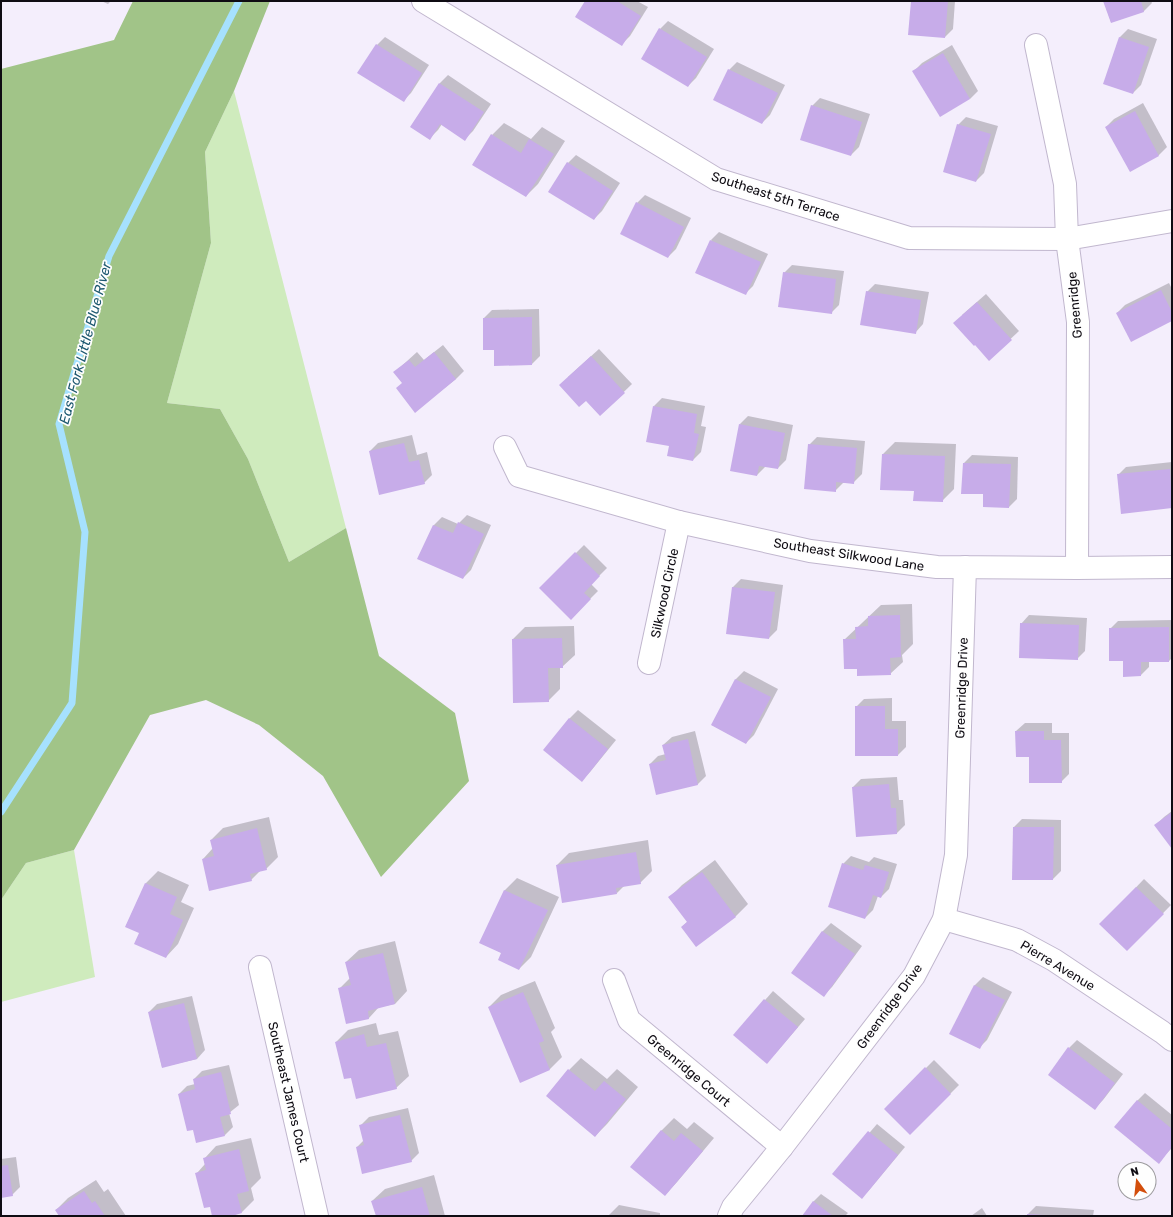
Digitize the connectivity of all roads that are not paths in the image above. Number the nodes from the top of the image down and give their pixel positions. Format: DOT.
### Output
graph roads {
  1 [pos="423,1"];
  2 [pos="1036,45"];
  3 [pos="1172,222"];
  4 [pos="1067,239"];
  5 [pos="505,447"];
  6 [pos="679,522"];
  7 [pos="965,567"];
  8 [pos="1172,567"];
  9 [pos="1077,568"];
  10 [pos="649,663"];
  11 [pos="944,919"];
  12 [pos="260,967"];
  13 [pos="614,980"];
  14 [pos="1169,1030"];
  15 [pos="782,1147"];
  16 [pos="317,1216"];
  17 [pos="729,1216"];
  1 -- 4 [label="street, Southeast 5th Terrace"];
  2 -- 4 [label="street, Greenridge"];
  3 -- 4 [label="street, Southeast 5th Terrace"];
  4 -- 9 [label="street, Greenridge"];
  5 -- 6 [label="street, Southeast Silkwood Lane"];
  6 -- 7 [label="street, Southeast Silkwood Lane"];
  6 -- 10 [label="street, Silkwood Circle"];
  7 -- 9 [label="street, Southeast Silkwood Lane"];
  7 -- 11 [label="street, Greenridge Drive"];
  8 -- 9 [label="street, Southeast Silkwood Lane"];
  11 -- 14 [label="street, Pierre Avenue"];
  11 -- 15 [label="street, Greenridge Drive"];
  12 -- 16 [label="street, Southeast James Court"];
  13 -- 15 [label="street, Greenridge Court"];
  15 -- 17 [label="street, Greenridge Drive"];
}
